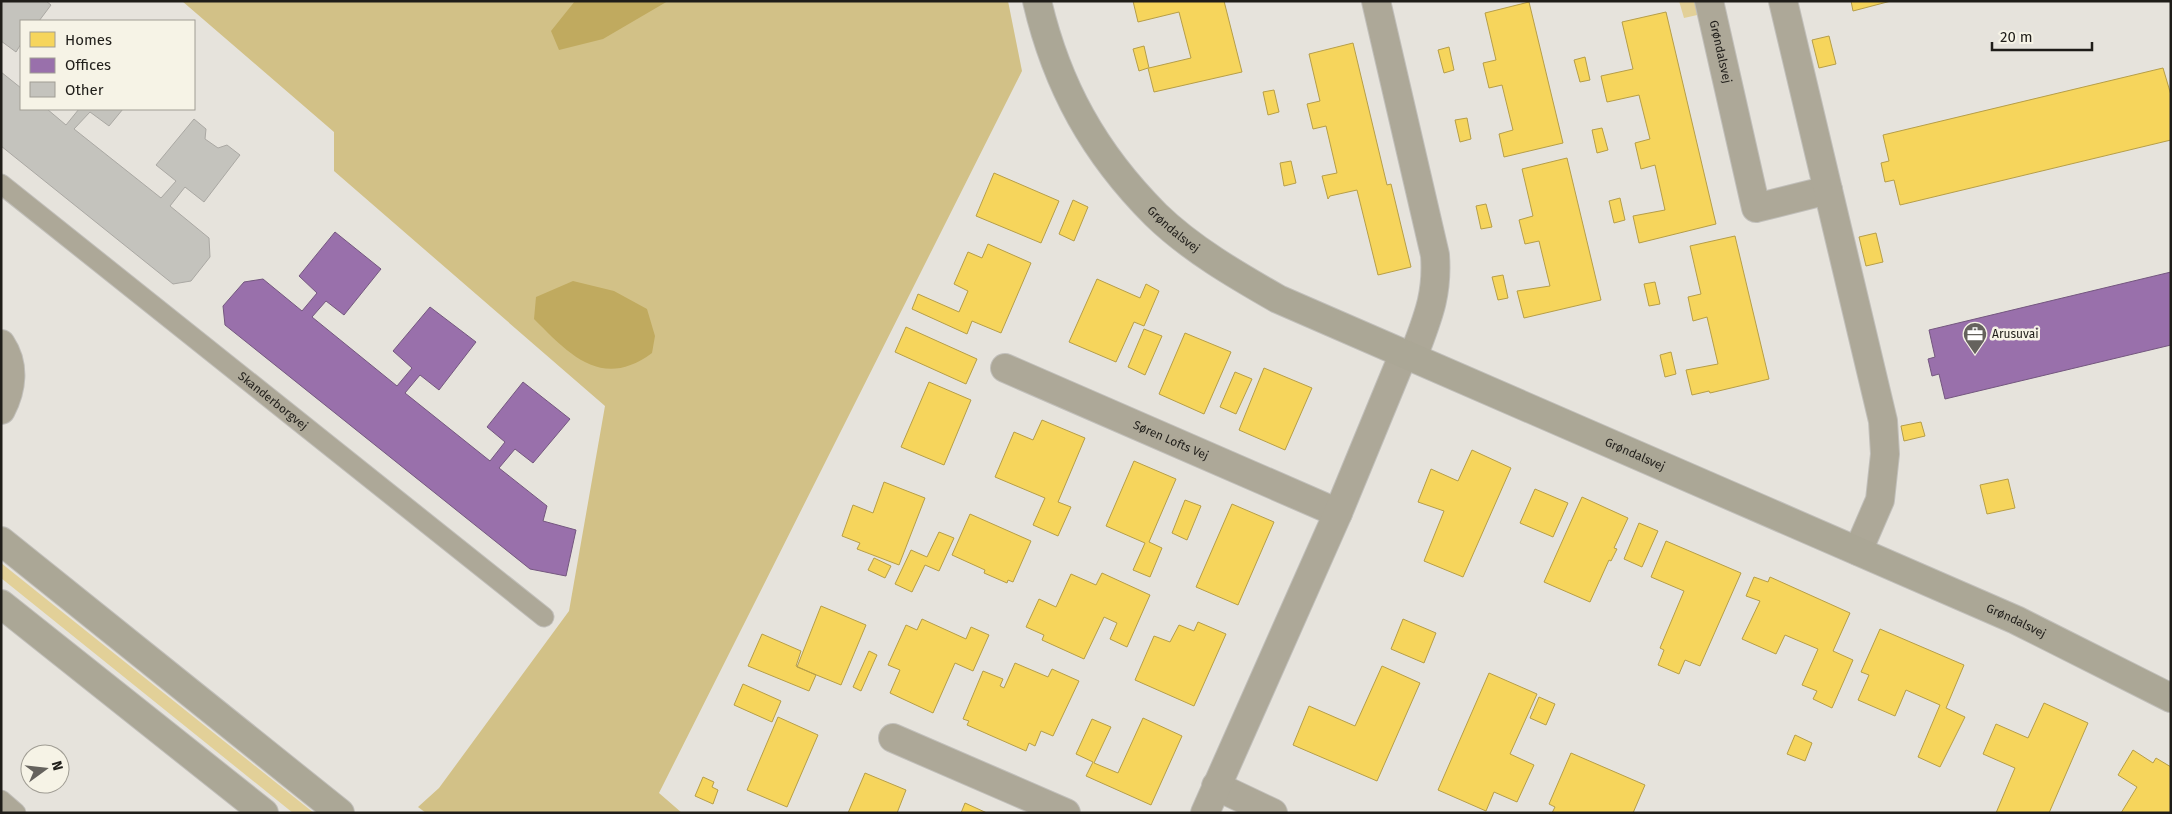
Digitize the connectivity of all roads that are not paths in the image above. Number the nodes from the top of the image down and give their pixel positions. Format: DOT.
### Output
graph roads {
  1 [pos="1037,1"];
  2 [pos="1376,1"];
  3 [pos="1709,1"];
  4 [pos="1783,1"];
  5 [pos="1,184"];
  6 [pos="1828,190"];
  7 [pos="1,344"];
  8 [pos="1409,355"];
  9 [pos="1005,368"];
  10 [pos="1,410"];
  11 [pos="1338,513"];
  12 [pos="1,541"];
  13 [pos="1858,551"];
  14 [pos="1,604"];
  15 [pos="544,617"];
  16 [pos="2171,698"];
  17 [pos="893,738"];
  18 [pos="1216,786"];
  19 [pos="1,800"];
  20 [pos="16,813"];
  21 [pos="264,813"];
  22 [pos="340,813"];
  23 [pos="1066,813"];
  24 [pos="1205,813"];
  25 [pos="1274,813"];
  1 -- 8 [label="street, Grøndalsvej"];
  2 -- 8 [label="street"];
  3 -- 6 [label="street, Grøndalsvej"];
  4 -- 6 [label="street"];
  5 -- 15 [label="lane, Skanderborgvej"];
  6 -- 13 [label="street"];
  7 -- 10 [label="street"];
  8 -- 11 [label="street"];
  8 -- 13 [label="street, Grøndalsvej"];
  9 -- 11 [label="street, Søren Lofts Vej"];
  11 -- 18 [label="street"];
  12 -- 22 [label="street"];
  13 -- 16 [label="street, Grøndalsvej"];
  14 -- 21 [label="street"];
  17 -- 23 [label="street"];
  18 -- 24 [label="street"];
  18 -- 25 [label="street"];
  19 -- 20 [label="lane"];
}
